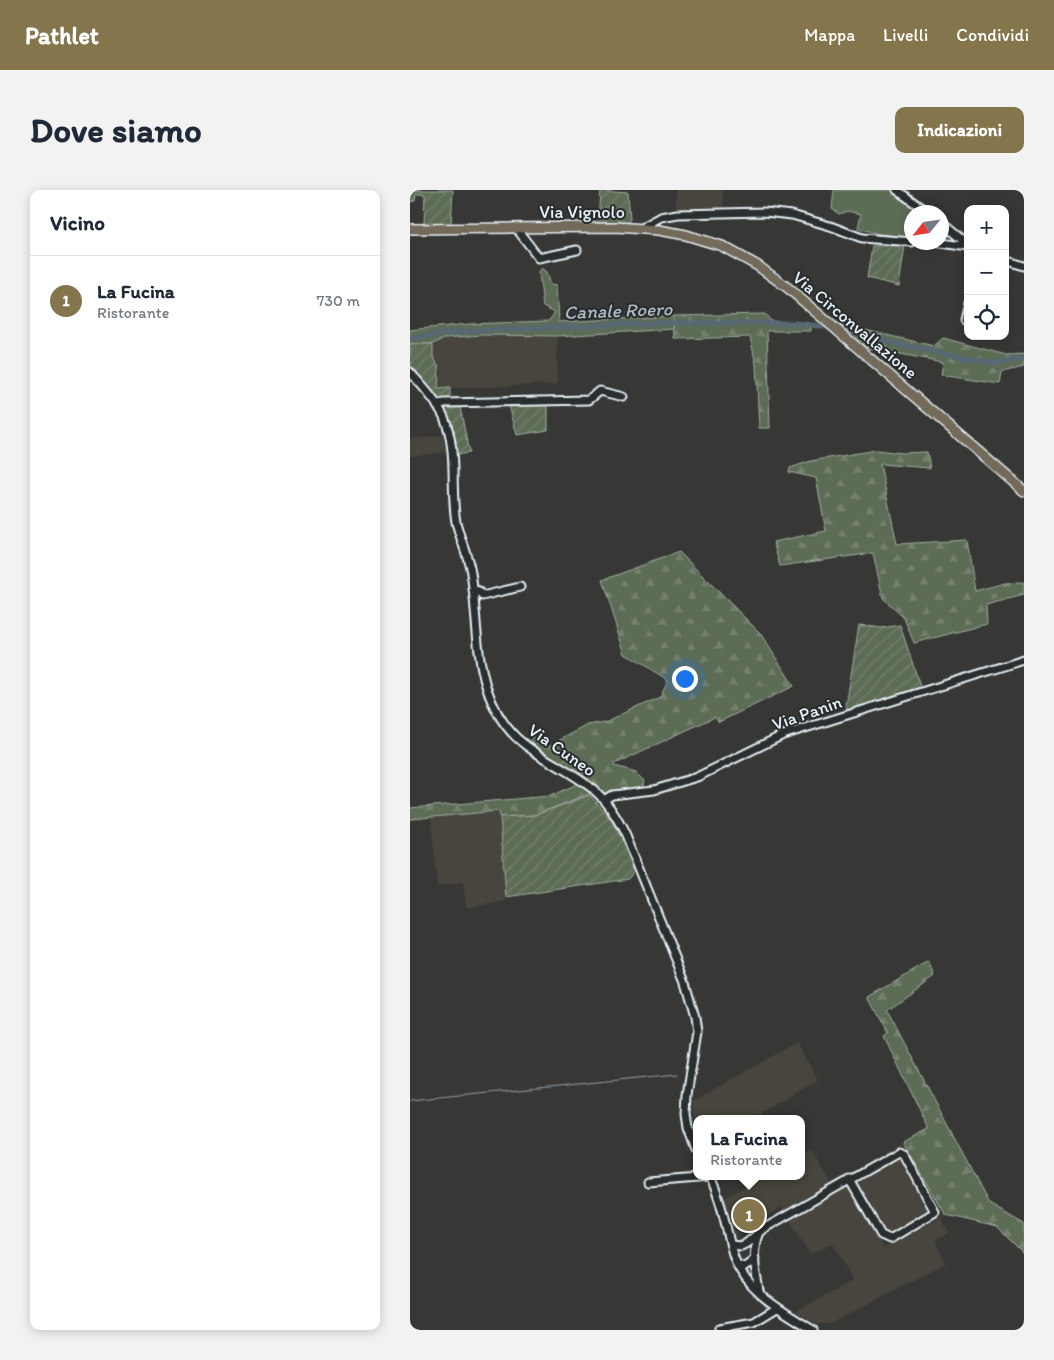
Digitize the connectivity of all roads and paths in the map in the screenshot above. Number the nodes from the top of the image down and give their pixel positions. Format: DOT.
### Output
graph roads {
  1 [pos="897,190"];
  2 [pos="917,205"];
  3 [pos="516,228"];
  4 [pos="641,228"];
  5 [pos="410,229"];
  6 [pos="949,229"];
  7 [pos="904,241"];
  8 [pos="964,242"];
  9 [pos="949,244"];
  10 [pos="964,246"];
  11 [pos="577,250"];
  12 [pos="1009,261"];
  13 [pos="1024,266"];
  14 [pos="410,372"];
  15 [pos="624,397"];
  16 [pos="437,406"];
  17 [pos="1024,491"];
  18 [pos="520,586"];
  19 [pos="473,590"];
  20 [pos="482,596"];
  21 [pos="475,603"];
  22 [pos="1024,660"];
  23 [pos="604,800"];
  24 [pos="693,1142"];
  25 [pos="693,1178"];
  26 [pos="849,1179"];
  27 [pos="712,1180"];
  28 [pos="648,1182"];
  29 [pos="758,1234"];
  30 [pos="731,1245"];
  31 [pos="743,1245"];
  32 [pos="755,1257"];
  33 [pos="737,1266"];
  34 [pos="759,1291"];
  35 [pos="777,1308"];
  36 [pos="719,1328"];
  37 [pos="813,1330"];
  1 -- 2 [label="street"];
  3 -- 4 [label="main road, Via Vignolo"];
  3 -- 5 [label="main road, Via Vignolo"];
  3 -- 11 [label="street, Via Vignolo"];
  4 -- 7 [label="street, Via Vignolo"];
  4 -- 17 [label="main road, Via Circonvallazione"];
  6 -- 8 [label="street"];
  9 -- 10 [label="street"];
  12 -- 13 [label="street"];
  14 -- 16 [label="street, Via Cuneo"];
  15 -- 16 [label="street"];
  16 -- 19 [label="street, Via Cuneo"];
  18 -- 20 [label="street"];
  19 -- 20 [label="street"];
  19 -- 21 [label="street, Via Cuneo"];
  20 -- 21 [label="street"];
  21 -- 23 [label="street, Via Cuneo"];
  22 -- 23 [label="street, Via Panin"];
  23 -- 24 [label="street, Via Cuneo"];
  25 -- 28 [label="street"];
  26 -- 26 [label="street"];
  26 -- 29 [label="street"];
  27 -- 30 [label="street"];
  29 -- 31 [label="street"];
  29 -- 32 [label="street"];
  30 -- 31 [label="street"];
  30 -- 33 [label="street"];
  31 -- 32 [label="street"];
  32 -- 33 [label="street"];
  32 -- 34 [label="street"];
  33 -- 34 [label="street"];
  34 -- 35 [label="street"];
  35 -- 36 [label="street"];
  35 -- 37 [label="street"];
}
